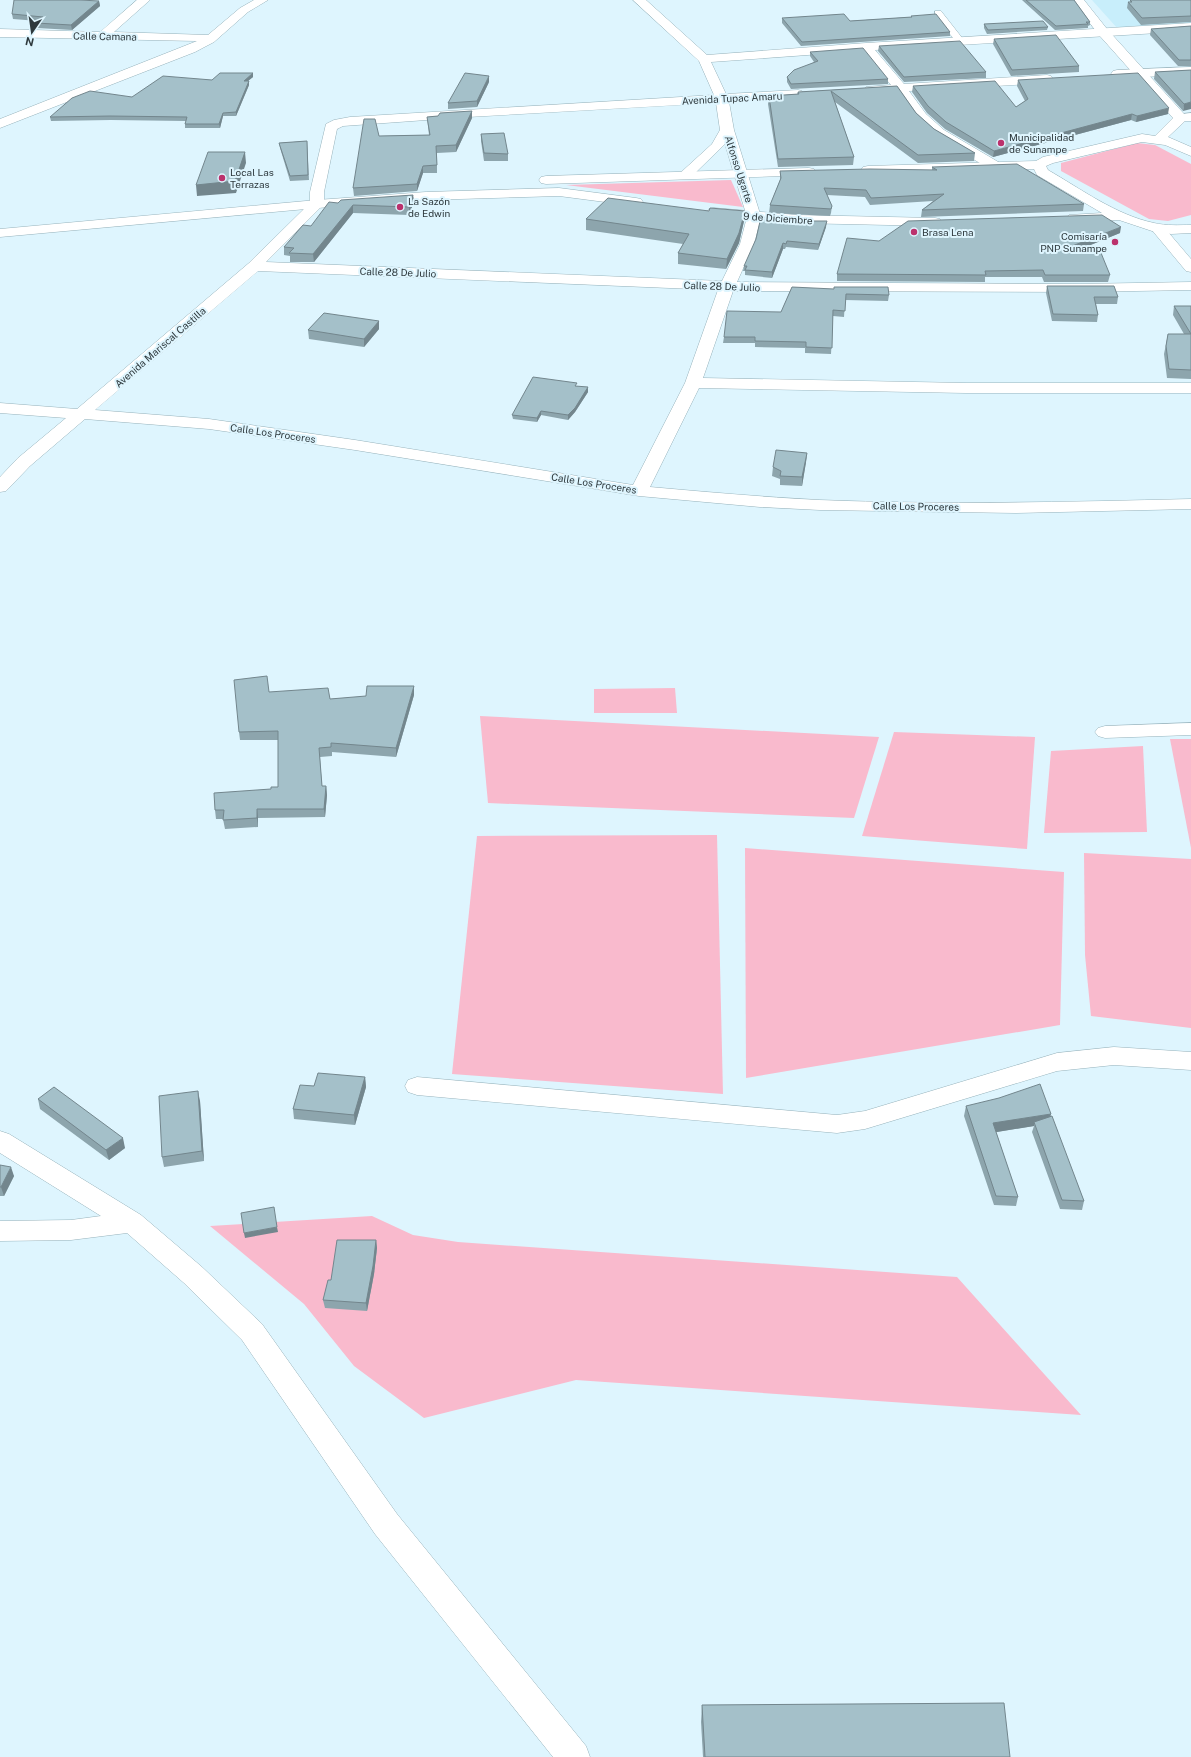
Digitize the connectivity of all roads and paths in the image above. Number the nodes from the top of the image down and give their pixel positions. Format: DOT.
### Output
graph roads {
  1 [pos="144,0"];
  2 [pos="262,0"];
  3 [pos="639,0"];
  4 [pos="1078,0"];
  5 [pos="938,13"];
  6 [pos="1191,27"];
  7 [pos="1102,32"];
  8 [pos="0,33"];
  9 [pos="102,36"];
  10 [pos="210,38"];
  11 [pos="960,41"];
  12 [pos="866,47"];
  13 [pos="704,59"];
  14 [pos="1191,70"];
  15 [pos="1139,73"];
  16 [pos="1107,75"];
  17 [pos="1060,78"];
  18 [pos="901,88"];
  19 [pos="854,91"];
  20 [pos="808,94"];
  21 [pos="722,99"];
  22 [pos="1185,118"];
  23 [pos="0,124"];
  24 [pos="727,130"];
  25 [pos="1159,139"];
  26 [pos="1191,152"];
  27 [pos="1038,165"];
  28 [pos="995,166"];
  29 [pos="852,170"];
  30 [pos="820,172"];
  31 [pos="741,174"];
  32 [pos="685,175"];
  33 [pos="317,198"];
  34 [pos="653,204"];
  35 [pos="700,210"];
  36 [pos="1120,216"];
  37 [pos="754,217"];
  38 [pos="1057,218"];
  39 [pos="0,221"];
  40 [pos="947,222"];
  41 [pos="1158,229"];
  42 [pos="1187,232"];
  43 [pos="0,233"];
  44 [pos="254,266"];
  45 [pos="1191,268"];
  46 [pos="728,286"];
  47 [pos="1191,286"];
  48 [pos="693,383"];
  49 [pos="1191,388"];
  50 [pos="0,408"];
  51 [pos="81,414"];
  52 [pos="0,487"];
  53 [pos="639,491"];
  54 [pos="1191,504"];
  55 [pos="1191,729"];
  56 [pos="1105,732"];
  57 [pos="1191,1061"];
  58 [pos="417,1086"];
  59 [pos="0,1141"];
  60 [pos="132,1222"];
  61 [pos="0,1231"];
  62 [pos="574,1757"];
  1 -- 9 [label="street"];
  2 -- 10 [label="street"];
  3 -- 13 [label="street, Alfonso Ugarte"];
  4 -- 7 [label="street"];
  5 -- 11 [label="lane"];
  6 -- 7 [label="street"];
  7 -- 11 [label="street"];
  7 -- 15 [label="street"];
  8 -- 9 [label="street, Calle Camana"];
  9 -- 10 [label="street, Calle Camana"];
  10 -- 23 [label="street"];
  11 -- 12 [label="street"];
  12 -- 13 [label="street"];
  12 -- 18 [label="street"];
  13 -- 21 [label="street, Alfonso Ugarte"];
  14 -- 15 [label="street"];
  15 -- 16 [label="street"];
  15 -- 22 [label="street"];
  17 -- 18 [label="street"];
  18 -- 19 [label="street"];
  18 -- 28 [label="street"];
  20 -- 21 [label="street, Avenida Tupac Amaru"];
  21 -- 24 [label="street, Alfonso Ugarte"];
  21 -- 33 [label="street, Avenida Tupac Amaru"];
  22 -- 25 [label="street"];
  24 -- 31 [label="street, Alfonso Ugarte"];
  24 -- 32 [label="street"];
  25 -- 26 [label="street"];
  25 -- 27 [label="street"];
  27 -- 28 [label="street"];
  27 -- 36 [label="street"];
  28 -- 29 [label="street"];
  30 -- 31 [label="street"];
  31 -- 32 [label="street"];
  31 -- 37 [label="street, Alfonso Ugarte"];
  32 -- 33 [label="street"];
  33 -- 34 [label="street"];
  33 -- 39 [label="street"];
  33 -- 43 [label="street"];
  33 -- 44 [label="street, Avenida Mariscal Castilla"];
  35 -- 37 [label="street, 9 de Diciembre"];
  36 -- 38 [label="street"];
  36 -- 41 [label="street"];
  37 -- 40 [label="street, 9 de Diciembre"];
  37 -- 46 [label="street, Alfonso Ugarte"];
  41 -- 42 [label="street"];
  41 -- 45 [label="street"];
  44 -- 46 [label="street, Calle 28 De Julio"];
  44 -- 51 [label="street, Avenida Mariscal Castilla"];
  46 -- 47 [label="street, Calle 28 De Julio"];
  46 -- 48 [label="street, Alfonso Ugarte"];
  48 -- 49 [label="street"];
  48 -- 53 [label="street, Alfonso Ugarte"];
  50 -- 51 [label="street, Calle Los Proceres"];
  51 -- 52 [label="street, Avenida Mariscal Castilla"];
  51 -- 53 [label="street, Calle Los Proceres"];
  53 -- 54 [label="street, Calle Los Proceres"];
  55 -- 56 [label="street"];
  57 -- 58 [label="street"];
  59 -- 60 [label="street"];
  60 -- 61 [label="street"];
  60 -- 62 [label="street"];
}
